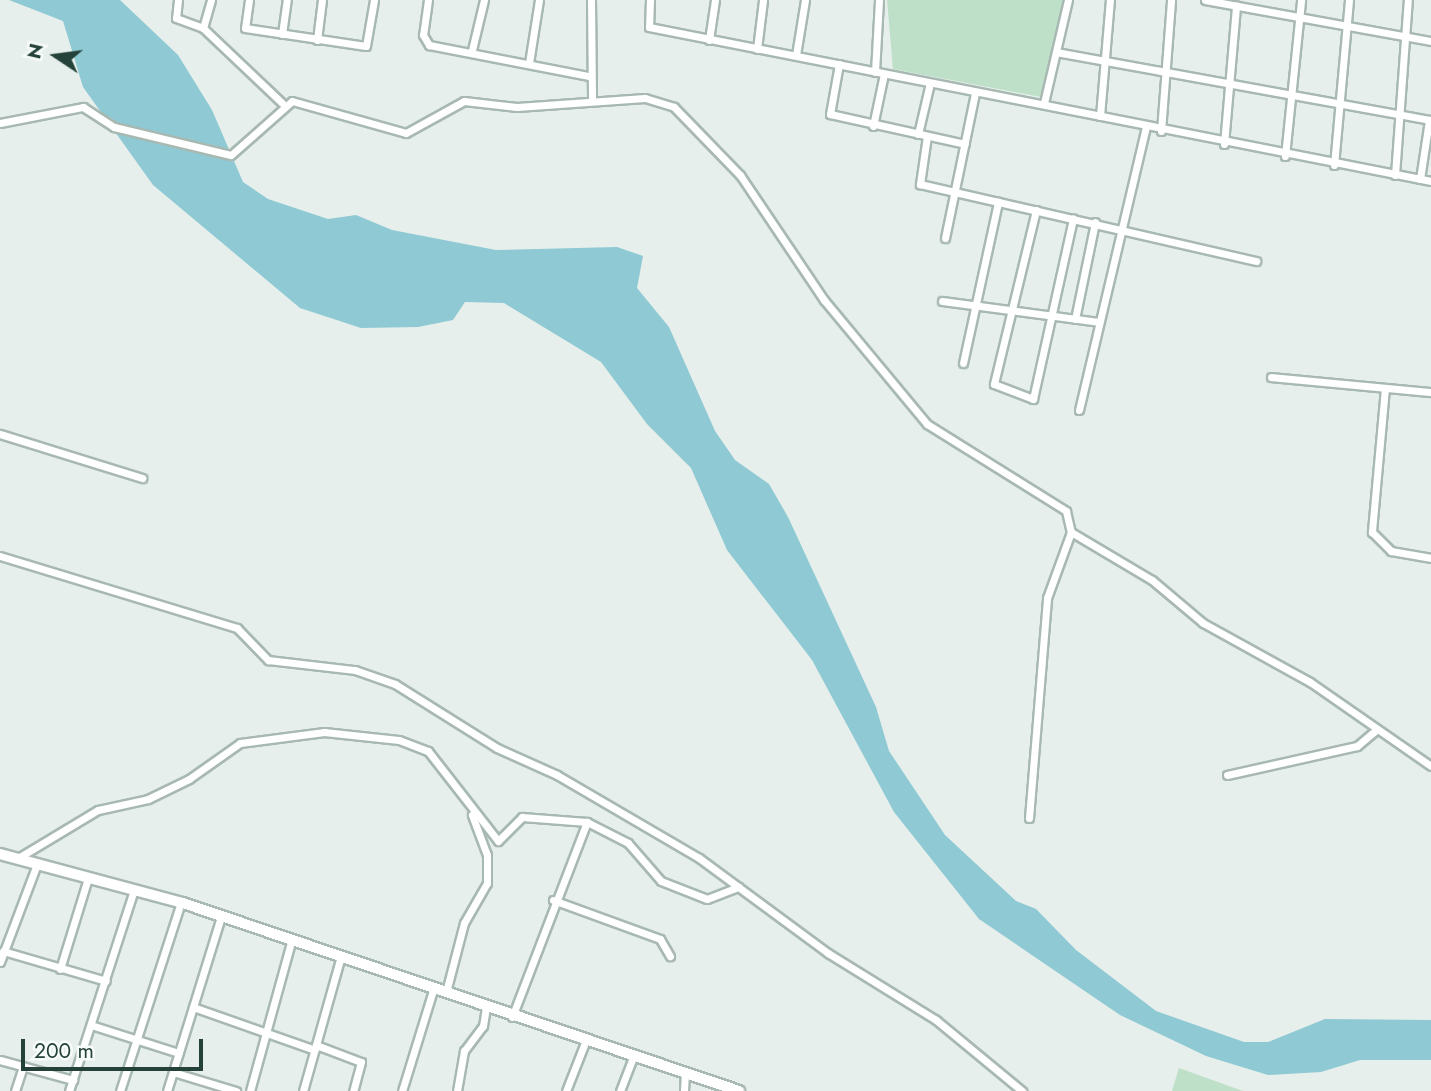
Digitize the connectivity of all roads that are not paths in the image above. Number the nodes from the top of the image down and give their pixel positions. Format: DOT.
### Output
graph roads {
  1 [pos="178,0"];
  2 [pos="211,0"];
  3 [pos="249,0"];
  4 [pos="287,0"];
  5 [pos="322,0"];
  6 [pos="374,0"];
  7 [pos="428,0"];
  8 [pos="484,0"];
  9 [pos="538,0"];
  10 [pos="591,0"];
  11 [pos="650,0"];
  12 [pos="715,0"];
  13 [pos="763,0"];
  14 [pos="805,0"];
  15 [pos="879,0"];
  16 [pos="1068,0"];
  17 [pos="1110,0"];
  18 [pos="1171,0"];
  19 [pos="1301,0"];
  20 [pos="1349,0"];
  21 [pos="1408,0"];
  22 [pos="1211,1"];
  23 [pos="1258,4"];
  24 [pos="1236,6"];
  25 [pos="1299,16"];
  26 [pos="1347,25"];
  27 [pos="203,28"];
  28 [pos="282,34"];
  29 [pos="1405,37"];
  30 [pos="317,40"];
  31 [pos="709,40"];
  32 [pos="1431,41"];
  33 [pos="757,49"];
  34 [pos="472,50"];
  35 [pos="1056,52"];
  36 [pos="796,55"];
  37 [pos="1105,60"];
  38 [pos="529,63"];
  39 [pos="839,64"];
  40 [pos="1166,70"];
  41 [pos="875,72"];
  42 [pos="884,74"];
  43 [pos="589,76"];
  44 [pos="930,83"];
  45 [pos="1229,83"];
  46 [pos="975,93"];
  47 [pos="1291,96"];
  48 [pos="592,98"];
  49 [pos="282,103"];
  50 [pos="1044,103"];
  51 [pos="1340,104"];
  52 [pos="1400,114"];
  53 [pos="1100,116"];
  54 [pos="1430,120"];
  55 [pos="0,123"];
  56 [pos="873,125"];
  57 [pos="1146,127"];
  58 [pos="1161,131"];
  59 [pos="918,134"];
  60 [pos="927,136"];
  61 [pos="965,144"];
  62 [pos="1224,144"];
  63 [pos="1285,156"];
  64 [pos="1334,165"];
  65 [pos="1395,175"];
  66 [pos="1420,179"];
  67 [pos="1431,181"];
  68 [pos="955,192"];
  69 [pos="998,202"];
  70 [pos="1036,210"];
  71 [pos="1073,218"];
  72 [pos="1095,222"];
  73 [pos="1125,228"];
  74 [pos="945,238"];
  75 [pos="1256,261"];
  76 [pos="942,302"];
  77 [pos="978,303"];
  78 [pos="1015,312"];
  79 [pos="1052,317"];
  80 [pos="1075,319"];
  81 [pos="1099,322"];
  82 [pos="963,363"];
  83 [pos="1271,377"];
  84 [pos="1385,388"];
  85 [pos="1431,392"];
  86 [pos="1079,410"];
  87 [pos="0,434"];
  88 [pos="142,478"];
  89 [pos="1071,532"];
  90 [pos="0,556"];
  91 [pos="1431,558"];
  92 [pos="1377,729"];
  93 [pos="1431,766"];
  94 [pos="1227,775"];
  95 [pos="459,790"];
  96 [pos="1029,818"];
  97 [pos="586,822"];
  98 [pos="0,854"];
  99 [pos="17,859"];
  100 [pos="37,864"];
  101 [pos="88,878"];
  102 [pos="739,887"];
  103 [pos="134,890"];
  104 [pos="553,900"];
  105 [pos="181,902"];
  106 [pos="222,916"];
  107 [pos="292,939"];
  108 [pos="3,951"];
  109 [pos="341,956"];
  110 [pos="670,956"];
  111 [pos="0,962"];
  112 [pos="60,969"];
  113 [pos="106,981"];
  114 [pos="434,987"];
  115 [pos="446,992"];
  116 [pos="193,1007"];
  117 [pos="486,1008"];
  118 [pos="512,1018"];
  119 [pos="91,1025"];
  120 [pos="265,1031"];
  121 [pos="137,1040"];
  122 [pos="586,1040"];
  123 [pos="316,1047"];
  124 [pos="179,1053"];
  125 [pos="633,1057"];
  126 [pos="0,1060"];
  127 [pos="23,1066"];
  128 [pos="173,1072"];
  129 [pos="685,1072"];
  130 [pos="73,1080"];
  131 [pos="206,1082"];
  132 [pos="1023,1090"];
  133 [pos="15,1091"];
  134 [pos="69,1091"];
  135 [pos="120,1091"];
  136 [pos="167,1091"];
  137 [pos="204,1091"];
  138 [pos="236,1091"];
  139 [pos="250,1091"];
  140 [pos="303,1091"];
  141 [pos="353,1091"];
  142 [pos="402,1091"];
  143 [pos="457,1091"];
  144 [pos="566,1091"];
  145 [pos="620,1091"];
  146 [pos="684,1091"];
  147 [pos="739,1091"];
  1 -- 27 [label="street"];
  2 -- 27 [label="street"];
  3 -- 28 [label="street"];
  4 -- 28 [label="street"];
  5 -- 30 [label="street"];
  6 -- 30 [label="street"];
  7 -- 34 [label="street"];
  8 -- 34 [label="street"];
  9 -- 38 [label="street"];
  10 -- 43 [label="street"];
  11 -- 31 [label="street"];
  12 -- 31 [label="street"];
  13 -- 33 [label="street"];
  14 -- 36 [label="street"];
  15 -- 41 [label="street"];
  16 -- 35 [label="street"];
  17 -- 37 [label="street"];
  18 -- 40 [label="street"];
  19 -- 25 [label="street"];
  20 -- 26 [label="street"];
  21 -- 29 [label="street"];
  22 -- 24 [label="street"];
  23 -- 24 [label="street"];
  23 -- 25 [label="street"];
  24 -- 45 [label="street"];
  25 -- 26 [label="street"];
  25 -- 47 [label="street"];
  26 -- 29 [label="street"];
  26 -- 51 [label="street"];
  27 -- 49 [label="street"];
  28 -- 30 [label="street"];
  29 -- 32 [label="street"];
  29 -- 52 [label="street"];
  31 -- 33 [label="street"];
  33 -- 36 [label="street"];
  34 -- 38 [label="street"];
  35 -- 37 [label="street"];
  35 -- 50 [label="street"];
  36 -- 39 [label="street"];
  37 -- 40 [label="street"];
  37 -- 53 [label="street"];
  38 -- 43 [label="street"];
  39 -- 41 [label="street"];
  39 -- 56 [label="street"];
  40 -- 45 [label="street"];
  40 -- 58 [label="street"];
  41 -- 42 [label="street"];
  42 -- 44 [label="street"];
  42 -- 56 [label="street"];
  43 -- 48 [label="street"];
  44 -- 46 [label="street"];
  44 -- 59 [label="street"];
  45 -- 47 [label="street"];
  45 -- 62 [label="street"];
  46 -- 50 [label="street"];
  46 -- 61 [label="street"];
  47 -- 51 [label="street"];
  47 -- 63 [label="street"];
  48 -- 49 [label="street"];
  48 -- 89 [label="street"];
  49 -- 55 [label="street"];
  50 -- 53 [label="street"];
  51 -- 52 [label="street"];
  51 -- 64 [label="street"];
  52 -- 54 [label="street"];
  52 -- 65 [label="street"];
  53 -- 57 [label="street"];
  54 -- 66 [label="street"];
  56 -- 59 [label="street"];
  57 -- 58 [label="street"];
  57 -- 73 [label="street"];
  58 -- 62 [label="street"];
  59 -- 60 [label="street"];
  60 -- 61 [label="street"];
  60 -- 68 [label="street"];
  61 -- 68 [label="street"];
  62 -- 63 [label="street"];
  63 -- 64 [label="street"];
  64 -- 65 [label="street"];
  65 -- 66 [label="street"];
  66 -- 67 [label="street"];
  68 -- 69 [label="street"];
  68 -- 74 [label="street"];
  69 -- 70 [label="street"];
  69 -- 77 [label="street"];
  70 -- 71 [label="street"];
  70 -- 78 [label="street"];
  71 -- 72 [label="street"];
  71 -- 79 [label="street"];
  72 -- 73 [label="street"];
  72 -- 80 [label="street"];
  73 -- 75 [label="street"];
  73 -- 81 [label="street"];
  76 -- 77 [label="street"];
  77 -- 78 [label="street"];
  77 -- 82 [label="street"];
  78 -- 79 [label="street"];
  78 -- 79 [label="street"];
  79 -- 80 [label="street"];
  80 -- 81 [label="street"];
  81 -- 86 [label="street"];
  83 -- 84 [label="street"];
  84 -- 85 [label="street"];
  84 -- 91 [label="street"];
  87 -- 88 [label="street"];
  89 -- 92 [label="street"];
  89 -- 96 [label="street"];
  90 -- 102 [label="street"];
  92 -- 93 [label="street"];
  92 -- 94 [label="street"];
  95 -- 97 [label="street"];
  95 -- 99 [label="street"];
  95 -- 115 [label="street"];
  97 -- 102 [label="street"];
  97 -- 104 [label="street"];
  98 -- 99 [label="street"];
  99 -- 100 [label="street"];
  100 -- 101 [label="street"];
  100 -- 108 [label="street"];
  101 -- 103 [label="street"];
  101 -- 112 [label="street"];
  102 -- 132 [label="street"];
  103 -- 105 [label="street"];
  103 -- 113 [label="street"];
  104 -- 110 [label="street"];
  104 -- 118 [label="street"];
  105 -- 106 [label="street"];
  105 -- 121 [label="street"];
  106 -- 107 [label="street"];
  106 -- 116 [label="street"];
  107 -- 109 [label="street"];
  107 -- 120 [label="street"];
  108 -- 111 [label="street"];
  108 -- 112 [label="street"];
  109 -- 114 [label="street"];
  109 -- 123 [label="street"];
  112 -- 113 [label="street"];
  113 -- 119 [label="street"];
  114 -- 115 [label="street"];
  114 -- 142 [label="street"];
  115 -- 117 [label="street"];
  116 -- 120 [label="street"];
  116 -- 124 [label="street"];
  117 -- 118 [label="street"];
  117 -- 143 [label="street"];
  118 -- 122 [label="street"];
  119 -- 121 [label="street"];
  119 -- 130 [label="street"];
  120 -- 123 [label="street"];
  120 -- 139 [label="street"];
  121 -- 124 [label="street"];
  121 -- 135 [label="street"];
  122 -- 125 [label="street"];
  122 -- 144 [label="street"];
  123 -- 140 [label="street"];
  123 -- 141 [label="street"];
  124 -- 128 [label="street"];
  125 -- 129 [label="street"];
  125 -- 145 [label="street"];
  126 -- 127 [label="street"];
  127 -- 130 [label="street"];
  127 -- 133 [label="street"];
  128 -- 131 [label="street"];
  128 -- 136 [label="street"];
  129 -- 146 [label="street"];
  129 -- 147 [label="street"];
  130 -- 134 [label="street"];
  131 -- 137 [label="street"];
  131 -- 138 [label="street"];
}
